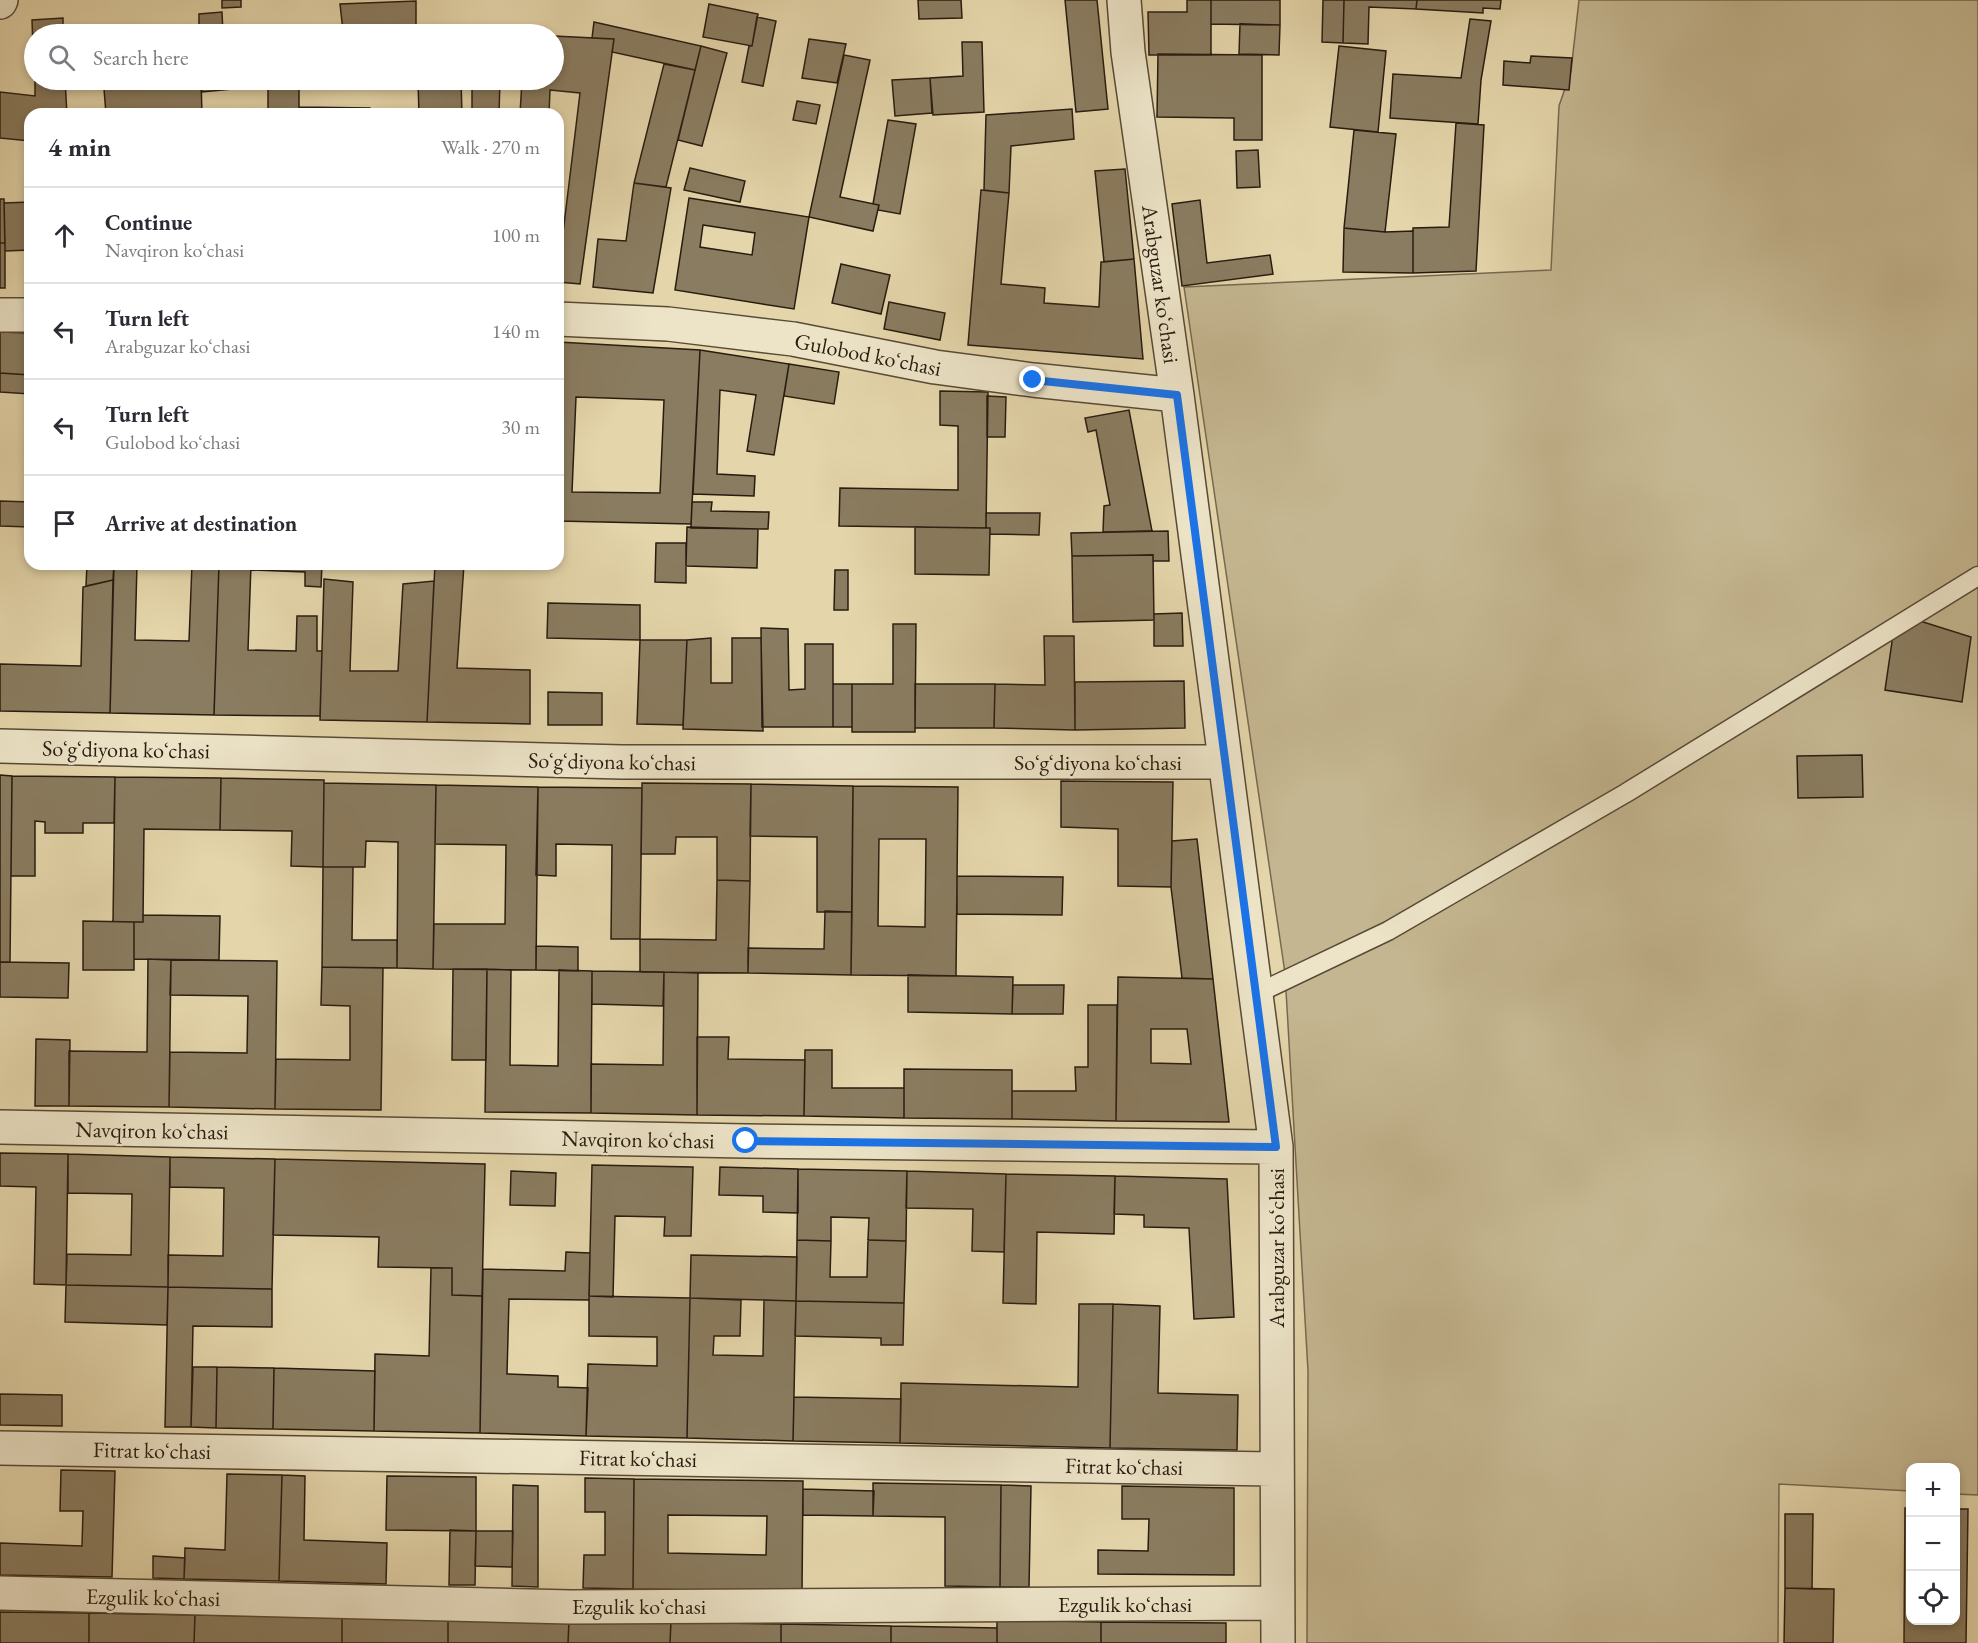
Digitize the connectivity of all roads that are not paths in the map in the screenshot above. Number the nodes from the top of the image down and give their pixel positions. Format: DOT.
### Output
graph roads {
  1 [pos="1124,0"];
  2 [pos="0,315"];
  3 [pos="24,315"];
  4 [pos="564,319"];
  5 [pos="1177,395"];
  6 [pos="1978,576"];
  7 [pos="0,746"];
  8 [pos="1224,762"];
  9 [pos="1256,994"];
  10 [pos="0,1127"];
  11 [pos="1276,1147"];
  12 [pos="0,1448"];
  13 [pos="1276,1469"];
  14 [pos="0,1593"];
  15 [pos="1277,1603"];
  16 [pos="1278,1643"];
  1 -- 5 [label="street, Arabguzar koʻchasi"];
  2 -- 3 [label="street"];
  4 -- 5 [label="street, Gulobod koʻchasi"];
  5 -- 8 [label="street, Arabguzar koʻchasi"];
  6 -- 9 [label="lane"];
  7 -- 8 [label="street, Soʻgʻdiyona koʻchasi"];
  8 -- 9 [label="street, Arabguzar koʻchasi"];
  9 -- 11 [label="street, Arabguzar koʻchasi"];
  10 -- 11 [label="street, Navqiron koʻchasi"];
  11 -- 13 [label="street, Arabguzar koʻchasi"];
  12 -- 13 [label="street, Fitrat koʻchasi"];
  13 -- 15 [label="street, Arabguzar koʻchasi"];
  14 -- 15 [label="street, Ezgulik koʻchasi"];
  15 -- 16 [label="street, Arabguzar koʻchasi"];
}
